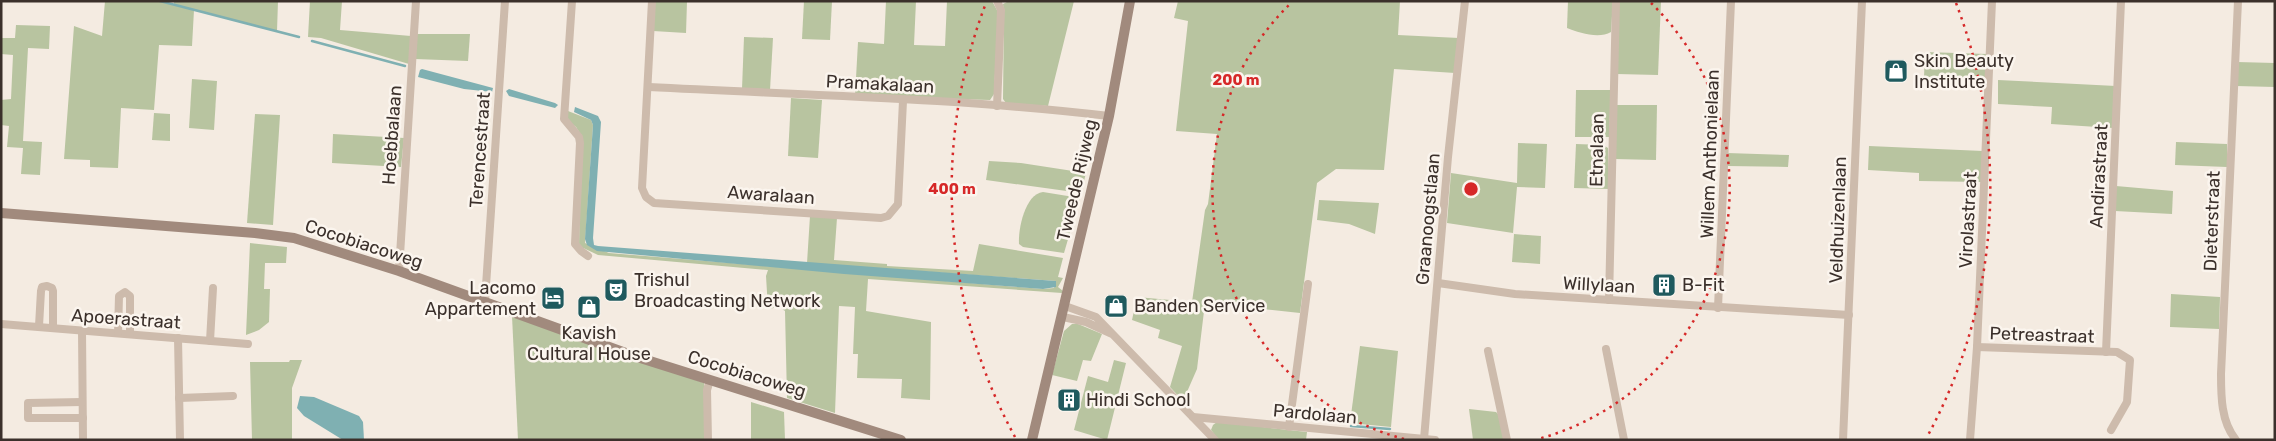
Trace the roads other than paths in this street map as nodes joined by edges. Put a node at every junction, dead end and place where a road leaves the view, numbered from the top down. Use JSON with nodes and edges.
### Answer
{"nodes":[{"id":1,"x":416,"y":1,"type":"edge"},
{"id":2,"x":505,"y":1,"type":"edge"},
{"id":3,"x":572,"y":1,"type":"edge"},
{"id":4,"x":652,"y":1,"type":"edge"},
{"id":5,"x":997,"y":1,"type":"edge"},
{"id":6,"x":1130,"y":1,"type":"edge"},
{"id":7,"x":1465,"y":1,"type":"edge"},
{"id":8,"x":1616,"y":1,"type":"edge"},
{"id":9,"x":1731,"y":1,"type":"edge"},
{"id":10,"x":1862,"y":1,"type":"edge"},
{"id":11,"x":1992,"y":1,"type":"edge"},
{"id":12,"x":2121,"y":1,"type":"edge"},
{"id":13,"x":2238,"y":1,"type":"edge"},
{"id":14,"x":648,"y":87,"type":"junction"},
{"id":15,"x":902,"y":101,"type":"junction"},
{"id":16,"x":997,"y":106,"type":"junction"},
{"id":17,"x":1109,"y":116,"type":"junction"},
{"id":18,"x":1,"y":213,"type":"edge"},
{"id":19,"x":588,"y":256,"type":"dead end"},
{"id":20,"x":399,"y":271,"type":"junction"},
{"id":21,"x":1438,"y":283,"type":"junction"},
{"id":22,"x":1308,"y":284,"type":"dead end"},
{"id":23,"x":213,"y":288,"type":"dead end"},
{"id":24,"x":1609,"y":300,"type":"junction"},
{"id":25,"x":485,"y":301,"type":"junction"},
{"id":26,"x":1718,"y":308,"type":"junction"},
{"id":27,"x":1064,"y":311,"type":"junction"},
{"id":28,"x":1849,"y":315,"type":"junction"},
{"id":29,"x":1,"y":324,"type":"edge"},
{"id":30,"x":39,"y":326,"type":"junction"},
{"id":31,"x":53,"y":328,"type":"junction"},
{"id":32,"x":82,"y":331,"type":"junction"},
{"id":33,"x":118,"y":334,"type":"junction"},
{"id":34,"x":130,"y":334,"type":"junction"},
{"id":35,"x":178,"y":338,"type":"junction"},
{"id":36,"x":210,"y":341,"type":"junction"},
{"id":37,"x":248,"y":344,"type":"dead end"},
{"id":38,"x":1977,"y":347,"type":"junction"},
{"id":39,"x":1606,"y":348,"type":"dead end"},
{"id":40,"x":1488,"y":351,"type":"dead end"},
{"id":41,"x":2106,"y":352,"type":"junction"},
{"id":42,"x":710,"y":380,"type":"junction"},
{"id":43,"x":233,"y":396,"type":"dead end"},
{"id":44,"x":179,"y":398,"type":"junction"},
{"id":45,"x":82,"y":402,"type":"junction"},
{"id":46,"x":1193,"y":417,"type":"junction"},
{"id":47,"x":83,"y":418,"type":"junction"},
{"id":48,"x":1289,"y":427,"type":"junction"},
{"id":49,"x":2111,"y":430,"type":"dead end"},
{"id":50,"x":1376,"y":437,"type":"edge"},
{"id":51,"x":1424,"y":439,"type":"edge"},
{"id":52,"x":83,"y":440,"type":"edge"},
{"id":53,"x":180,"y":440,"type":"edge"},
{"id":54,"x":708,"y":440,"type":"edge"},
{"id":55,"x":901,"y":440,"type":"edge"},
{"id":56,"x":1032,"y":440,"type":"edge"},
{"id":57,"x":1215,"y":440,"type":"edge"},
{"id":58,"x":1435,"y":440,"type":"edge"},
{"id":59,"x":1507,"y":440,"type":"edge"},
{"id":60,"x":1624,"y":440,"type":"edge"},
{"id":61,"x":1843,"y":440,"type":"edge"},
{"id":62,"x":1970,"y":440,"type":"edge"},
{"id":63,"x":2236,"y":440,"type":"edge"}],
"edges":[{"from":1,"to":20,"type":"street","name":"Hoebbalaan"},
{"from":2,"to":25,"type":"street","name":"Terencestraat"},
{"from":3,"to":19,"type":"street"},
{"from":4,"to":14,"type":"street"},
{"from":5,"to":16,"type":"street"},
{"from":6,"to":17,"type":"street","name":"Tweede Rijweg"},
{"from":7,"to":21,"type":"street","name":"Graanoogstlaan"},
{"from":8,"to":24,"type":"street","name":"Etnalaan"},
{"from":9,"to":26,"type":"street","name":"Willem Anthonielaan"},
{"from":10,"to":28,"type":"street","name":"Veldhuizenlaan"},
{"from":11,"to":38,"type":"street","name":"Virolastraat"},
{"from":12,"to":41,"type":"street","name":"Andirastraat"},
{"from":13,"to":63,"type":"street","name":"Dieterstraat"},
{"from":14,"to":15,"type":"street","name":"Pramakalaan"},
{"from":14,"to":15,"type":"street","name":"Awaralaan"},
{"from":15,"to":16,"type":"street","name":"Pramakalaan"},
{"from":16,"to":17,"type":"street","name":"Pramakalaan"},
{"from":17,"to":27,"type":"street","name":"Tweede Rijweg"},
{"from":18,"to":20,"type":"street","name":"Cocobiacoweg"},
{"from":20,"to":25,"type":"street","name":"Cocobiacoweg"},
{"from":21,"to":24,"type":"street","name":"Willylaan"},
{"from":21,"to":51,"type":"street","name":"Graanoogstlaan"},
{"from":22,"to":48,"type":"street"},
{"from":23,"to":36,"type":"street"},
{"from":24,"to":26,"type":"street","name":"Willylaan"},
{"from":25,"to":42,"type":"street","name":"Cocobiacoweg"},
{"from":26,"to":28,"type":"street","name":"Willylaan"},
{"from":27,"to":46,"type":"street"},
{"from":27,"to":56,"type":"street","name":"Tweede Rijweg"},
{"from":28,"to":61,"type":"street","name":"Veldhuizenlaan"},
{"from":29,"to":30,"type":"street","name":"Apoerastraat"},
{"from":30,"to":31,"type":"street","name":"Apoerastraat"},
{"from":30,"to":31,"type":"street"},
{"from":31,"to":32,"type":"street","name":"Apoerastraat"},
{"from":32,"to":33,"type":"street","name":"Apoerastraat"},
{"from":32,"to":45,"type":"street"},
{"from":33,"to":34,"type":"street","name":"Apoerastraat"},
{"from":33,"to":34,"type":"street"},
{"from":34,"to":35,"type":"street","name":"Apoerastraat"},
{"from":35,"to":36,"type":"street","name":"Apoerastraat"},
{"from":35,"to":44,"type":"street"},
{"from":36,"to":37,"type":"street","name":"Apoerastraat"},
{"from":38,"to":41,"type":"street","name":"Petreastraat"},
{"from":38,"to":62,"type":"street","name":"Virolastraat"},
{"from":39,"to":60,"type":"street"},
{"from":40,"to":59,"type":"street"},
{"from":41,"to":49,"type":"street","name":"Petreastraat"},
{"from":42,"to":54,"type":"street"},
{"from":42,"to":55,"type":"street","name":"Cocobiacoweg"},
{"from":43,"to":44,"type":"street"},
{"from":44,"to":53,"type":"street"},
{"from":45,"to":47,"type":"street"},
{"from":45,"to":47,"type":"street"},
{"from":46,"to":48,"type":"street","name":"Pardolaan"},
{"from":46,"to":57,"type":"street"},
{"from":47,"to":52,"type":"street"},
{"from":48,"to":50,"type":"street","name":"Pardolaan"},
{"from":50,"to":51,"type":"street","name":"Pardolaan"},
{"from":51,"to":58,"type":"street","name":"Pardolaan"}]}
